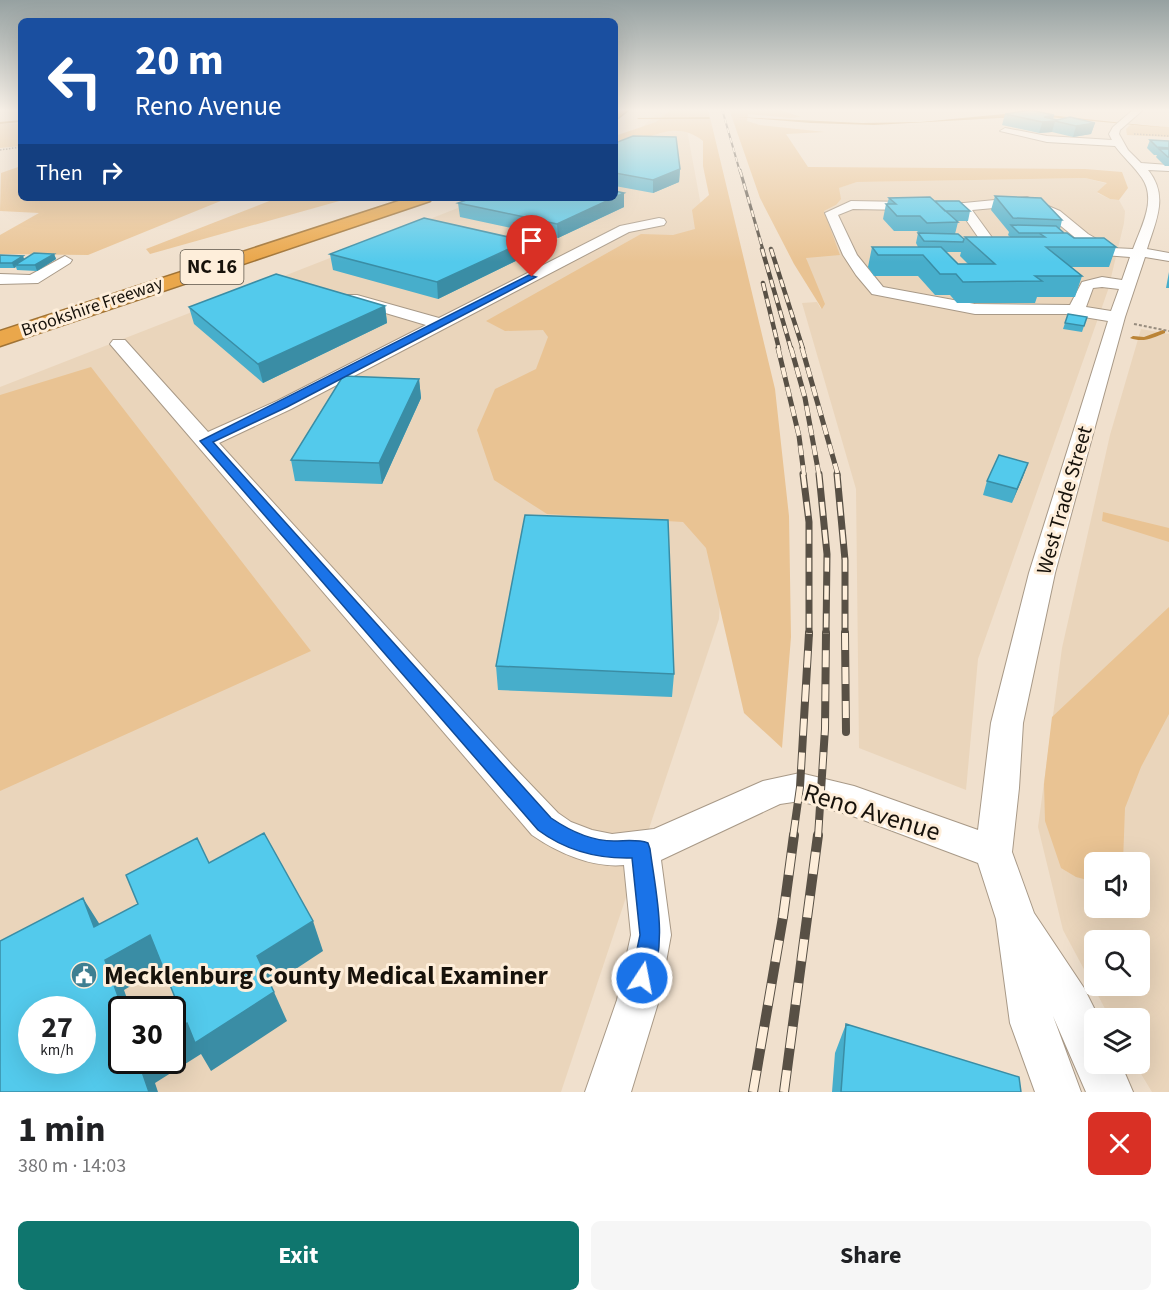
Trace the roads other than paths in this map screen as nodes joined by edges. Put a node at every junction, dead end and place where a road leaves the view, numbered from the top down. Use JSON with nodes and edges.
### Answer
{"nodes":[{"id":1,"x":1135,"y":160,"type":"edge"},
{"id":2,"x":1138,"y":166,"type":"junction"},
{"id":3,"x":1169,"y":168,"type":"edge"},
{"id":4,"x":1162,"y":200,"type":"edge"},
{"id":5,"x":370,"y":201,"type":"edge"},
{"id":6,"x":415,"y":201,"type":"edge"},
{"id":7,"x":964,"y":207,"type":"junction"},
{"id":8,"x":659,"y":222,"type":"dead end"},
{"id":9,"x":1025,"y":248,"type":"edge"},
{"id":10,"x":1079,"y":251,"type":"edge"},
{"id":11,"x":1109,"y":252,"type":"junction"},
{"id":12,"x":1139,"y":253,"type":"junction"},
{"id":13,"x":1169,"y":257,"type":"edge"},
{"id":14,"x":65,"y":260,"type":"dead end"},
{"id":15,"x":0,"y":279,"type":"edge"},
{"id":16,"x":1128,"y":286,"type":"junction"},
{"id":17,"x":340,"y":295,"type":"edge"},
{"id":18,"x":59,"y":298,"type":"dead end"},
{"id":19,"x":1076,"y":310,"type":"junction"},
{"id":20,"x":1117,"y":319,"type":"junction"},
{"id":21,"x":440,"y":324,"type":"junction"},
{"id":22,"x":0,"y":339,"type":"edge"},
{"id":23,"x":119,"y":344,"type":"dead end"},
{"id":24,"x":205,"y":441,"type":"junction"},
{"id":25,"x":640,"y":849,"type":"junction"},
{"id":26,"x":993,"y":852,"type":"junction"},
{"id":27,"x":1016,"y":919,"type":"junction"},
{"id":28,"x":1084,"y":1035,"type":"edge"},
{"id":29,"x":1102,"y":1074,"type":"edge"},
{"id":30,"x":608,"y":1092,"type":"edge"},
{"id":31,"x":1058,"y":1092,"type":"edge"},
{"id":32,"x":1110,"y":1092,"type":"edge"}],
"edges":[{"from":1,"to":2,"type":"street","name":"West Trade Street"},
{"from":2,"to":3,"type":"street"},
{"from":2,"to":4,"type":"street","name":"West Trade Street"},
{"from":4,"to":12,"type":"street","name":"West Trade Street"},
{"from":5,"to":18,"type":"highway","name":"Brookshire Freeway","number":"NC 16"},
{"from":6,"to":22,"type":"highway","name":"Brookshire Freeway","number":"NC 16"},
{"from":7,"to":9,"type":"street"},
{"from":7,"to":11,"type":"street"},
{"from":7,"to":19,"type":"street"},
{"from":8,"to":21,"type":"street"},
{"from":10,"to":11,"type":"street"},
{"from":11,"to":12,"type":"street"},
{"from":12,"to":13,"type":"street"},
{"from":12,"to":16,"type":"street","name":"West Trade Street"},
{"from":14,"to":15,"type":"street"},
{"from":16,"to":19,"type":"street"},
{"from":16,"to":20,"type":"street","name":"West Trade Street"},
{"from":17,"to":21,"type":"street"},
{"from":19,"to":20,"type":"street"},
{"from":20,"to":26,"type":"street","name":"West Trade Street"},
{"from":21,"to":24,"type":"street"},
{"from":23,"to":24,"type":"street","name":"Reno Avenue"},
{"from":24,"to":25,"type":"street","name":"Reno Avenue"},
{"from":25,"to":26,"type":"street","name":"Reno Avenue"},
{"from":25,"to":30,"type":"street"},
{"from":26,"to":27,"type":"street","name":"West Trade Street"},
{"from":27,"to":28,"type":"street","name":"West Trade Street"},
{"from":27,"to":31,"type":"street","name":"West Trade Street"},
{"from":29,"to":32,"type":"street"}]}
